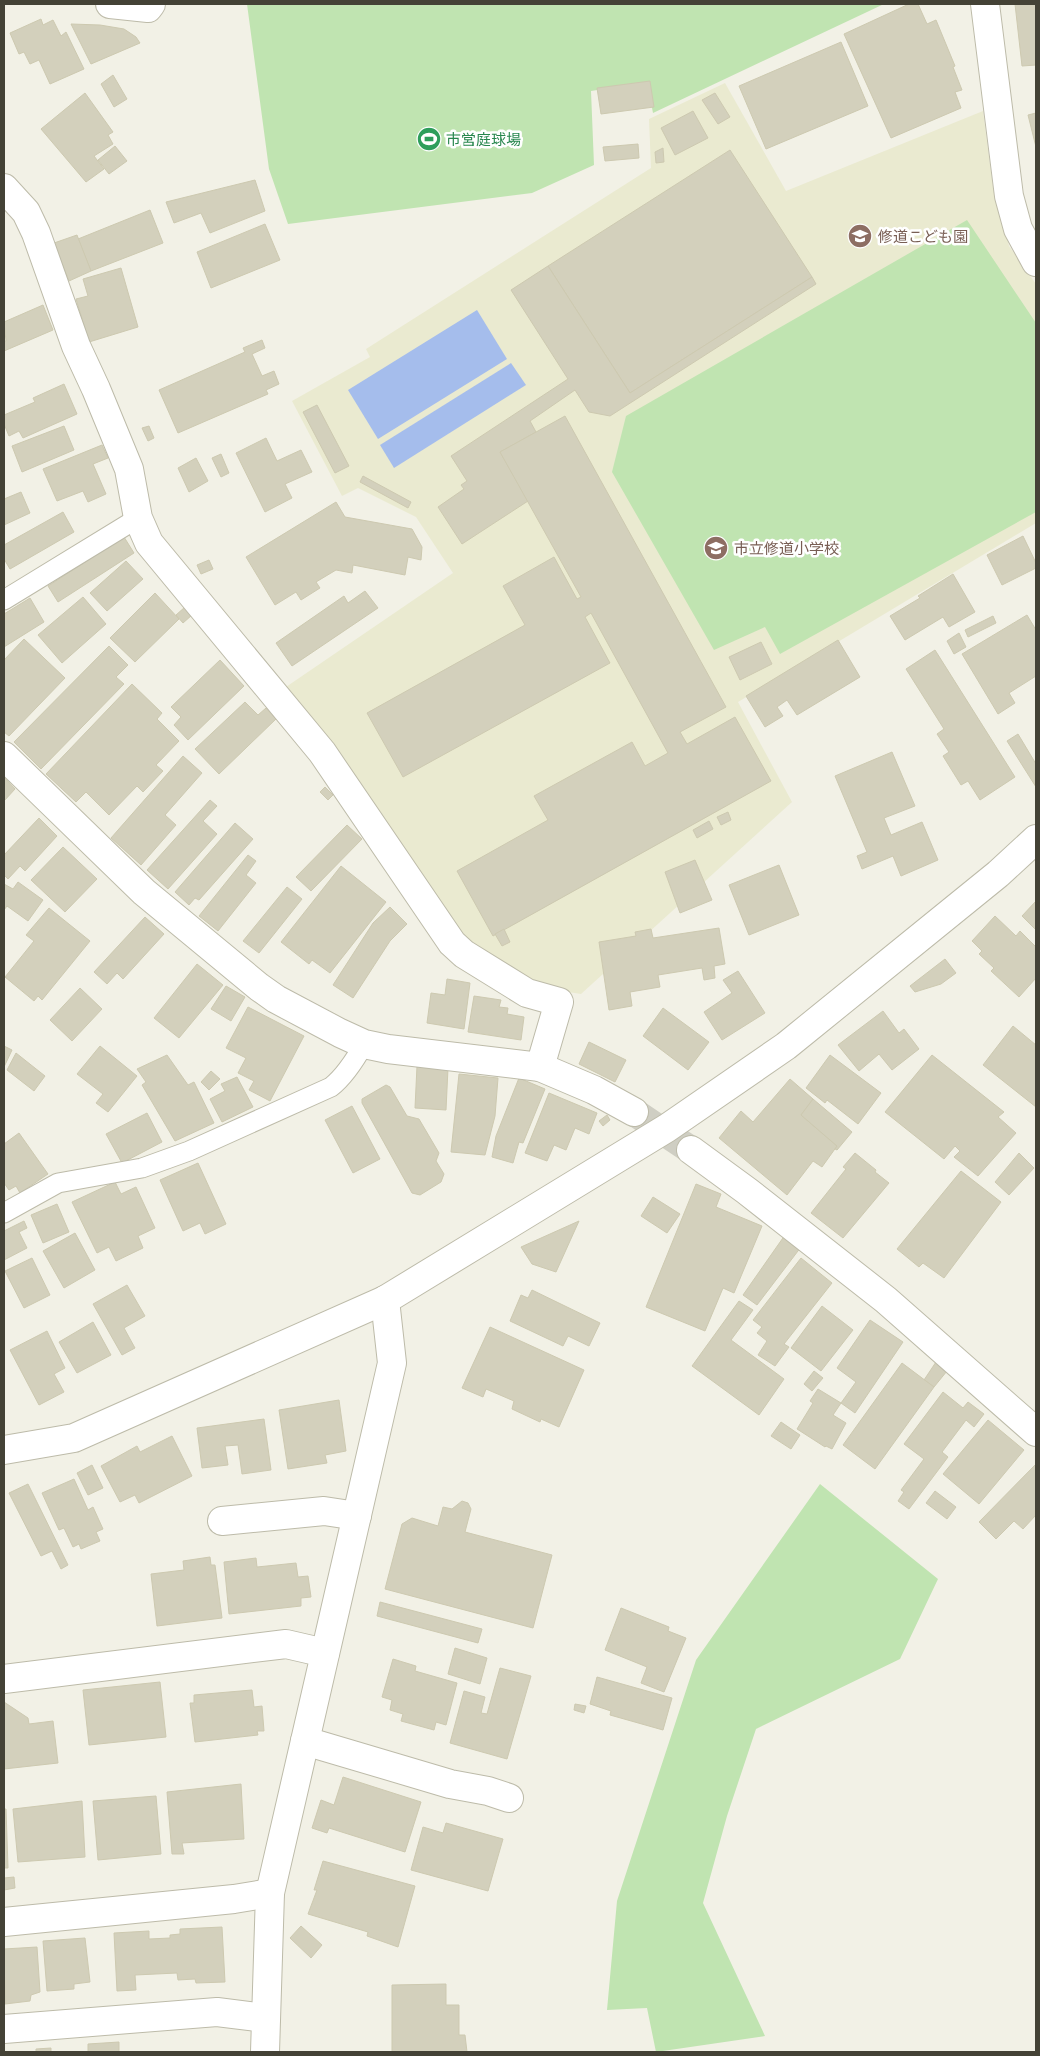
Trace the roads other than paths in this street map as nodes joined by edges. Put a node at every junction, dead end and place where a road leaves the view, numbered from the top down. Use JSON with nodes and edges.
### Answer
{"nodes":[{"id":1,"x":110,"y":4,"type":"edge"},
{"id":2,"x":151,"y":4,"type":"edge"},
{"id":3,"x":985,"y":4,"type":"edge"},
{"id":4,"x":4,"y":188,"type":"edge"},
{"id":5,"x":1036,"y":262,"type":"edge"},
{"id":6,"x":138,"y":518,"type":"junction"},
{"id":7,"x":4,"y":600,"type":"edge"},
{"id":8,"x":4,"y":756,"type":"edge"},
{"id":9,"x":1036,"y":840,"type":"edge"},
{"id":10,"x":364,"y":1044,"type":"junction"},
{"id":11,"x":540,"y":1067,"type":"junction"},
{"id":12,"x":634,"y":1112,"type":"tunnel mouth"},
{"id":13,"x":691,"y":1150,"type":"tunnel mouth"},
{"id":14,"x":4,"y":1213,"type":"edge"},
{"id":15,"x":386,"y":1300,"type":"junction"},
{"id":16,"x":1036,"y":1432,"type":"edge"},
{"id":17,"x":4,"y":1450,"type":"edge"},
{"id":18,"x":357,"y":1516,"type":"junction"},
{"id":19,"x":222,"y":1521,"type":"dead end"},
{"id":20,"x":325,"y":1653,"type":"junction"},
{"id":21,"x":4,"y":1679,"type":"edge"},
{"id":22,"x":305,"y":1740,"type":"junction"},
{"id":23,"x":509,"y":1798,"type":"dead end"},
{"id":24,"x":270,"y":1893,"type":"junction"},
{"id":25,"x":4,"y":1922,"type":"edge"},
{"id":26,"x":266,"y":2018,"type":"junction"},
{"id":27,"x":4,"y":2029,"type":"edge"},
{"id":28,"x":265,"y":2052,"type":"edge"}],
"edges":[{"from":1,"to":2,"type":"street"},
{"from":3,"to":5,"type":"street"},
{"from":4,"to":6,"type":"street"},
{"from":6,"to":7,"type":"lane"},
{"from":6,"to":11,"type":"street"},
{"from":8,"to":10,"type":"street"},
{"from":9,"to":15,"type":"street"},
{"from":10,"to":11,"type":"street"},
{"from":10,"to":14,"type":"lane"},
{"from":11,"to":12,"type":"street"},
{"from":13,"to":16,"type":"street"},
{"from":15,"to":17,"type":"street"},
{"from":15,"to":18,"type":"street"},
{"from":18,"to":19,"type":"street"},
{"from":18,"to":20,"type":"street"},
{"from":20,"to":21,"type":"street"},
{"from":20,"to":22,"type":"street"},
{"from":22,"to":23,"type":"street"},
{"from":22,"to":24,"type":"street"},
{"from":24,"to":25,"type":"street"},
{"from":24,"to":26,"type":"street"},
{"from":26,"to":27,"type":"street"},
{"from":26,"to":28,"type":"street"}]}
